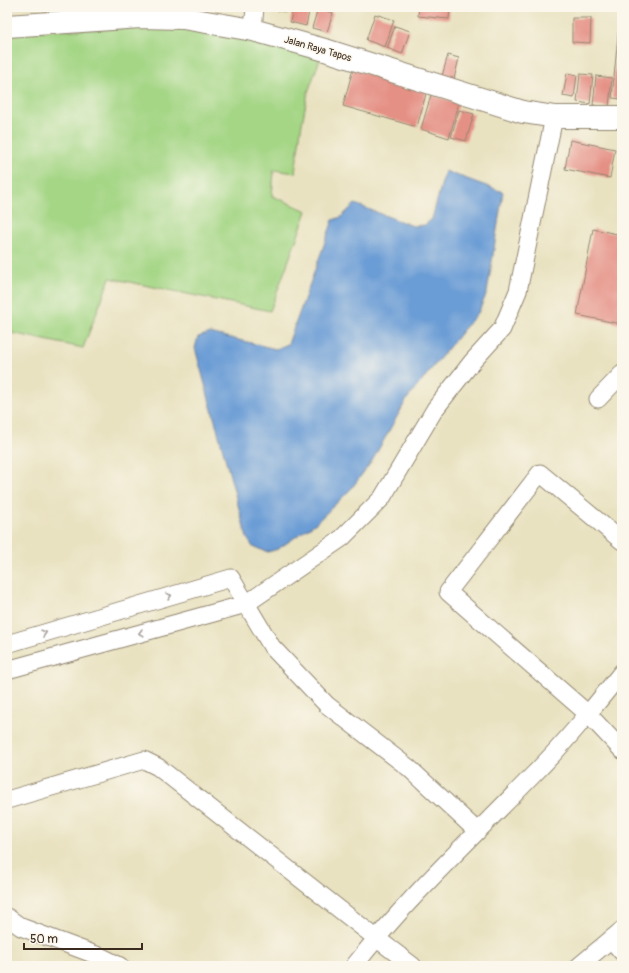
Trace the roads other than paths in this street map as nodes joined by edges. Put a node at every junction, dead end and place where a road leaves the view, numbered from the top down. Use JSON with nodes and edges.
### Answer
{"nodes":[{"id":1,"x":255,"y":7,"type":"edge"},
{"id":2,"x":7,"y":26,"type":"edge"},
{"id":3,"x":253,"y":30,"type":"junction"},
{"id":4,"x":622,"y":117,"type":"edge"},
{"id":5,"x":552,"y":127,"type":"dead end"},
{"id":6,"x":622,"y":374,"type":"edge"},
{"id":7,"x":598,"y":399,"type":"dead end"},
{"id":8,"x":622,"y":541,"type":"edge"},
{"id":9,"x":246,"y":604,"type":"junction"},
{"id":10,"x":7,"y":644,"type":"edge"},
{"id":11,"x":7,"y":670,"type":"edge"},
{"id":12,"x":622,"y":672,"type":"edge"},
{"id":13,"x":588,"y":714,"type":"junction"},
{"id":14,"x":622,"y":750,"type":"edge"},
{"id":15,"x":7,"y":800,"type":"edge"},
{"id":16,"x":477,"y":831,"type":"junction"},
{"id":17,"x":7,"y":917,"type":"edge"},
{"id":18,"x":617,"y":934,"type":"edge"},
{"id":19,"x":376,"y":938,"type":"junction"},
{"id":20,"x":622,"y":952,"type":"edge"},
{"id":21,"x":120,"y":966,"type":"edge"},
{"id":22,"x":354,"y":966,"type":"edge"},
{"id":23,"x":413,"y":966,"type":"edge"},
{"id":24,"x":579,"y":966,"type":"edge"}],
"edges":[{"from":1,"to":3,"type":"street"},
{"from":2,"to":3,"type":"main road","name":"Jalan Raya Tapos"},
{"from":3,"to":4,"type":"main road","name":"Jalan Raya Tapos"},
{"from":5,"to":9,"type":"street"},
{"from":6,"to":7,"type":"street"},
{"from":8,"to":13,"type":"street"},
{"from":10,"to":9,"type":"street","one_way":true},
{"from":9,"to":11,"type":"street","one_way":true},
{"from":9,"to":16,"type":"street"},
{"from":12,"to":13,"type":"street"},
{"from":13,"to":14,"type":"street"},
{"from":13,"to":16,"type":"street"},
{"from":15,"to":19,"type":"street"},
{"from":16,"to":19,"type":"street"},
{"from":17,"to":21,"type":"street"},
{"from":18,"to":20,"type":"street"},
{"from":18,"to":24,"type":"street"},
{"from":19,"to":22,"type":"street"},
{"from":19,"to":23,"type":"street"}]}
